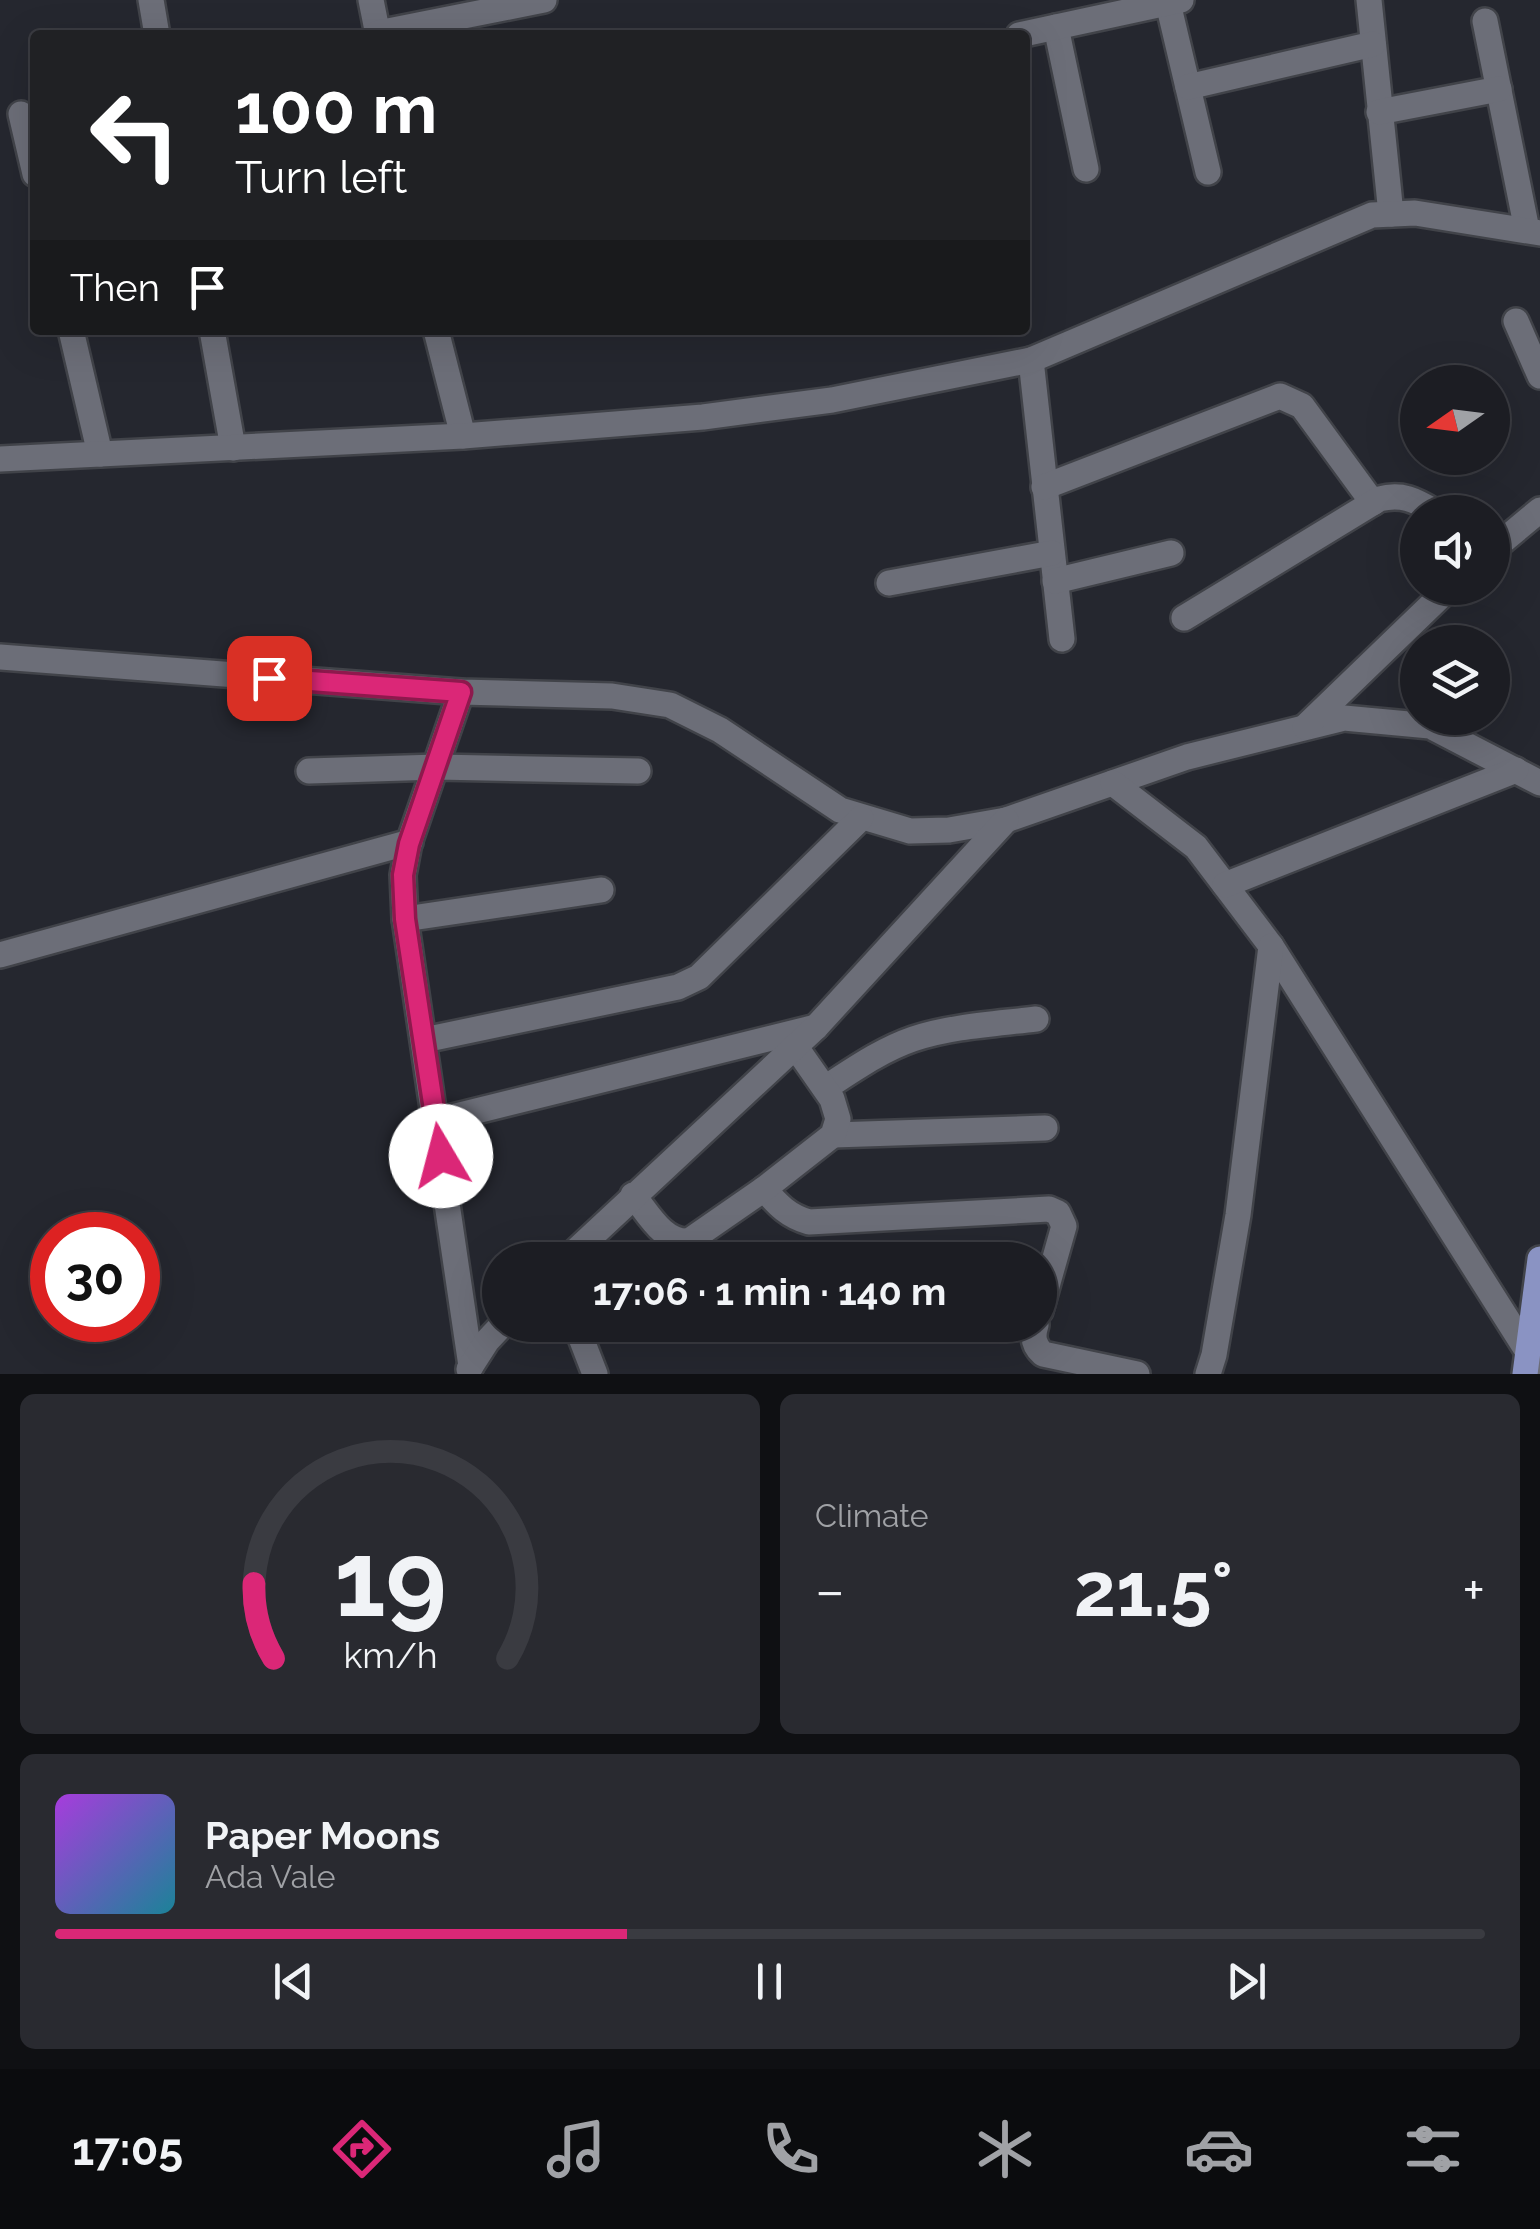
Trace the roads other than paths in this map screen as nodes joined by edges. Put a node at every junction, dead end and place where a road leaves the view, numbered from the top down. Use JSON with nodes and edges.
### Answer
{"nodes":[{"id":1,"x":151,"y":0,"type":"edge"},
{"id":2,"x":372,"y":0,"type":"edge"},
{"id":3,"x":544,"y":0,"type":"edge"},
{"id":4,"x":1369,"y":0,"type":"edge"},
{"id":5,"x":1175,"y":1,"type":"edge"},
{"id":6,"x":1065,"y":17,"type":"edge"},
{"id":7,"x":1485,"y":21,"type":"dead end"},
{"id":8,"x":157,"y":30,"type":"edge"},
{"id":9,"x":377,"y":30,"type":"edge"},
{"id":10,"x":398,"y":30,"type":"edge"},
{"id":11,"x":1030,"y":31,"type":"edge"},
{"id":12,"x":1373,"y":44,"type":"junction"},
{"id":13,"x":1188,"y":88,"type":"junction"},
{"id":14,"x":1499,"y":89,"type":"junction"},
{"id":15,"x":1380,"y":112,"type":"junction"},
{"id":16,"x":21,"y":114,"type":"dead end"},
{"id":17,"x":30,"y":153,"type":"edge"},
{"id":18,"x":1540,"y":158,"type":"edge"},
{"id":19,"x":1514,"y":165,"type":"junction"},
{"id":20,"x":1086,"y":169,"type":"dead end"},
{"id":21,"x":1208,"y":172,"type":"dead end"},
{"id":22,"x":1391,"y":214,"type":"junction"},
{"id":23,"x":1534,"y":231,"type":"edge"},
{"id":24,"x":1516,"y":321,"type":"dead end"},
{"id":25,"x":73,"y":335,"type":"edge"},
{"id":26,"x":213,"y":335,"type":"edge"},
{"id":27,"x":437,"y":335,"type":"edge"},
{"id":28,"x":1030,"y":360,"type":"junction"},
{"id":29,"x":1540,"y":376,"type":"edge"},
{"id":30,"x":463,"y":436,"type":"junction"},
{"id":31,"x":232,"y":448,"type":"junction"},
{"id":32,"x":100,"y":454,"type":"junction"},
{"id":33,"x":0,"y":459,"type":"edge"},
{"id":34,"x":1044,"y":487,"type":"junction"},
{"id":35,"x":1400,"y":496,"type":"edge"},
{"id":36,"x":1372,"y":503,"type":"junction"},
{"id":37,"x":1540,"y":510,"type":"edge"},
{"id":38,"x":1510,"y":536,"type":"edge"},
{"id":39,"x":1172,"y":552,"type":"dead end"},
{"id":40,"x":1052,"y":553,"type":"junction"},
{"id":41,"x":1055,"y":580,"type":"junction"},
{"id":42,"x":889,"y":583,"type":"dead end"},
{"id":43,"x":1432,"y":605,"type":"edge"},
{"id":44,"x":1184,"y":618,"type":"dead end"},
{"id":45,"x":1062,"y":638,"type":"dead end"},
{"id":46,"x":0,"y":658,"type":"edge"},
{"id":47,"x":461,"y":692,"type":"junction"},
{"id":48,"x":1305,"y":728,"type":"junction"},
{"id":49,"x":436,"y":766,"type":"junction"},
{"id":50,"x":1516,"y":770,"type":"junction"},
{"id":51,"x":309,"y":771,"type":"dead end"},
{"id":52,"x":638,"y":771,"type":"dead end"},
{"id":53,"x":1113,"y":782,"type":"junction"},
{"id":54,"x":1540,"y":782,"type":"edge"},
{"id":55,"x":861,"y":818,"type":"junction"},
{"id":56,"x":1006,"y":820,"type":"junction"},
{"id":57,"x":410,"y":842,"type":"junction"},
{"id":58,"x":1226,"y":885,"type":"junction"},
{"id":59,"x":601,"y":890,"type":"dead end"},
{"id":60,"x":405,"y":919,"type":"junction"},
{"id":61,"x":1271,"y":946,"type":"junction"},
{"id":62,"x":0,"y":955,"type":"edge"},
{"id":63,"x":1036,"y":1019,"type":"dead end"},
{"id":64,"x":816,"y":1027,"type":"junction"},
{"id":65,"x":424,"y":1040,"type":"junction"},
{"id":66,"x":795,"y":1046,"type":"junction"},
{"id":67,"x":824,"y":1088,"type":"junction"},
{"id":68,"x":436,"y":1121,"type":"junction"},
{"id":69,"x":1045,"y":1128,"type":"dead end"},
{"id":70,"x":833,"y":1135,"type":"junction"},
{"id":71,"x":764,"y":1189,"type":"junction"},
{"id":72,"x":633,"y":1195,"type":"junction"},
{"id":73,"x":585,"y":1242,"type":"edge"},
{"id":74,"x":1057,"y":1251,"type":"edge"},
{"id":75,"x":1540,"y":1260,"type":"edge"},
{"id":76,"x":486,"y":1342,"type":"edge"},
{"id":77,"x":583,"y":1342,"type":"edge"},
{"id":78,"x":1035,"y":1342,"type":"edge"},
{"id":79,"x":1533,"y":1352,"type":"edge"},
{"id":80,"x":468,"y":1370,"type":"edge"},
{"id":81,"x":595,"y":1374,"type":"edge"},
{"id":82,"x":1136,"y":1374,"type":"edge"},
{"id":83,"x":1208,"y":1374,"type":"edge"}],
"edges":[{"from":1,"to":8,"type":"street"},
{"from":2,"to":9,"type":"street"},
{"from":3,"to":10,"type":"street"},
{"from":4,"to":12,"type":"street"},
{"from":5,"to":6,"type":"street"},
{"from":5,"to":13,"type":"street"},
{"from":6,"to":11,"type":"street"},
{"from":6,"to":20,"type":"street"},
{"from":7,"to":14,"type":"street"},
{"from":12,"to":13,"type":"street"},
{"from":12,"to":15,"type":"street"},
{"from":13,"to":21,"type":"street"},
{"from":14,"to":15,"type":"street"},
{"from":14,"to":19,"type":"street"},
{"from":15,"to":22,"type":"street"},
{"from":16,"to":17,"type":"street"},
{"from":18,"to":19,"type":"street"},
{"from":19,"to":23,"type":"street"},
{"from":22,"to":23,"type":"street"},
{"from":22,"to":28,"type":"street"},
{"from":24,"to":29,"type":"street"},
{"from":25,"to":32,"type":"street"},
{"from":26,"to":31,"type":"street"},
{"from":27,"to":30,"type":"street"},
{"from":28,"to":30,"type":"street"},
{"from":28,"to":34,"type":"street"},
{"from":30,"to":31,"type":"street"},
{"from":31,"to":32,"type":"street"},
{"from":32,"to":33,"type":"street"},
{"from":34,"to":36,"type":"street"},
{"from":34,"to":40,"type":"street"},
{"from":35,"to":36,"type":"street"},
{"from":36,"to":44,"type":"street"},
{"from":37,"to":38,"type":"street"},
{"from":39,"to":41,"type":"street"},
{"from":40,"to":41,"type":"street"},
{"from":40,"to":42,"type":"street"},
{"from":41,"to":45,"type":"street"},
{"from":43,"to":48,"type":"street"},
{"from":46,"to":47,"type":"street"},
{"from":47,"to":49,"type":"street"},
{"from":47,"to":55,"type":"street"},
{"from":48,"to":50,"type":"street"},
{"from":48,"to":53,"type":"street"},
{"from":49,"to":51,"type":"street"},
{"from":49,"to":52,"type":"street"},
{"from":49,"to":57,"type":"street"},
{"from":50,"to":54,"type":"street"},
{"from":50,"to":58,"type":"street"},
{"from":53,"to":56,"type":"street"},
{"from":53,"to":58,"type":"street"},
{"from":55,"to":56,"type":"street"},
{"from":55,"to":65,"type":"street"},
{"from":56,"to":64,"type":"street"},
{"from":57,"to":60,"type":"street"},
{"from":57,"to":62,"type":"street"},
{"from":58,"to":61,"type":"street"},
{"from":59,"to":60,"type":"street"},
{"from":60,"to":65,"type":"street"},
{"from":61,"to":79,"type":"street"},
{"from":61,"to":83,"type":"street"},
{"from":63,"to":67,"type":"street"},
{"from":64,"to":66,"type":"street"},
{"from":64,"to":68,"type":"street"},
{"from":65,"to":68,"type":"street"},
{"from":66,"to":67,"type":"street"},
{"from":66,"to":72,"type":"street"},
{"from":67,"to":70,"type":"street"},
{"from":68,"to":80,"type":"street"},
{"from":69,"to":70,"type":"street"},
{"from":70,"to":71,"type":"street"},
{"from":71,"to":72,"type":"street"},
{"from":71,"to":74,"type":"street"},
{"from":72,"to":73,"type":"street"},
{"from":75,"to":79,"type":"main road"},
{"from":76,"to":80,"type":"street"},
{"from":77,"to":81,"type":"street"},
{"from":78,"to":82,"type":"street"}]}
